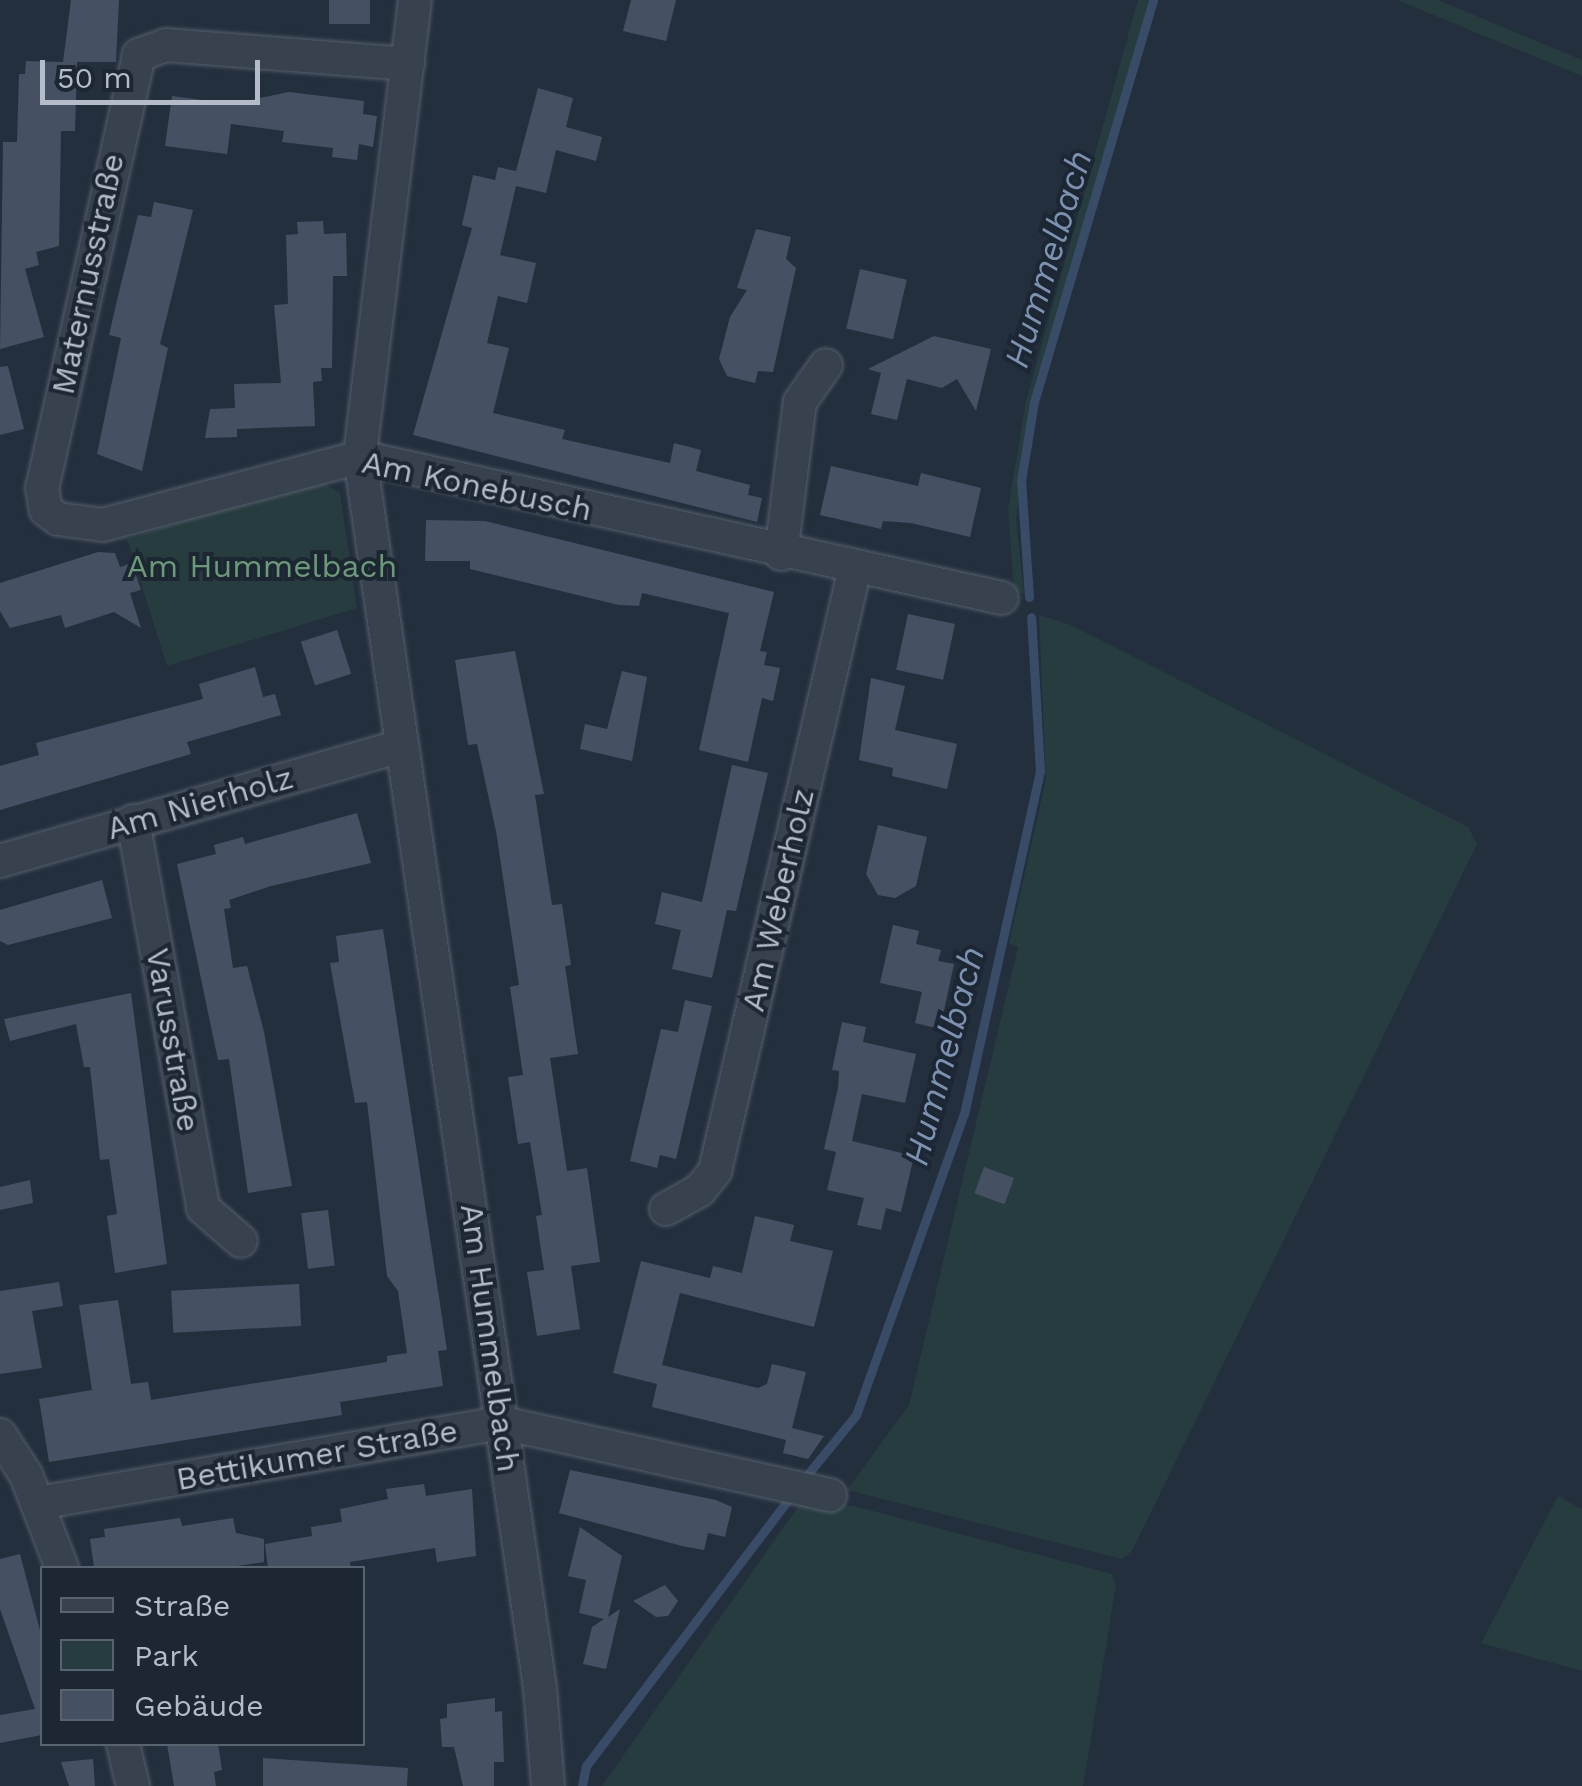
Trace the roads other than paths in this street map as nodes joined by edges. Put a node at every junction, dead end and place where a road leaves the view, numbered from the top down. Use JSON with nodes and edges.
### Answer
{"nodes":[{"id":1,"x":415,"y":0,"type":"edge"},
{"id":2,"x":408,"y":64,"type":"junction"},
{"id":3,"x":826,"y":364,"type":"dead end"},
{"id":4,"x":360,"y":457,"type":"junction"},
{"id":5,"x":58,"y":519,"type":"joint"},
{"id":6,"x":781,"y":554,"type":"junction"},
{"id":7,"x":855,"y":568,"type":"junction"},
{"id":8,"x":1002,"y":598,"type":"dead end"},
{"id":9,"x":401,"y":746,"type":"junction"},
{"id":10,"x":134,"y":822,"type":"junction"},
{"id":11,"x":0,"y":860,"type":"edge"},
{"id":12,"x":666,"y":1208,"type":"dead end"},
{"id":13,"x":241,"y":1242,"type":"dead end"},
{"id":14,"x":502,"y":1423,"type":"junction"},
{"id":15,"x":0,"y":1434,"type":"edge"},
{"id":16,"x":830,"y":1495,"type":"dead end"},
{"id":17,"x":38,"y":1503,"type":"junction"},
{"id":18,"x":61,"y":1566,"type":"edge"},
{"id":19,"x":124,"y":1746,"type":"edge"},
{"id":20,"x":134,"y":1786,"type":"edge"},
{"id":21,"x":548,"y":1786,"type":"edge"}],
"edges":[{"from":1,"to":2,"type":"street","name":"Am Hummelbach"},
{"from":2,"to":4,"type":"street","name":"Am Hummelbach"},
{"from":2,"to":5,"type":"street","name":"Maternusstraße"},
{"from":3,"to":6,"type":"street"},
{"from":4,"to":5,"type":"street","name":"Am Konebusch"},
{"from":4,"to":6,"type":"street","name":"Am Konebusch"},
{"from":4,"to":9,"type":"street","name":"Am Hummelbach"},
{"from":6,"to":7,"type":"street","name":"Am Konebusch"},
{"from":7,"to":8,"type":"street","name":"Am Konebusch"},
{"from":7,"to":12,"type":"street","name":"Am Weberholz"},
{"from":9,"to":10,"type":"street","name":"Am Nierholz"},
{"from":9,"to":14,"type":"street","name":"Am Hummelbach"},
{"from":10,"to":11,"type":"street","name":"Am Nierholz"},
{"from":10,"to":13,"type":"street","name":"Varusstraße"},
{"from":14,"to":16,"type":"street","name":"Bettikumer Straße"},
{"from":14,"to":17,"type":"street","name":"Bettikumer Straße"},
{"from":14,"to":21,"type":"street","name":"Am Hummelbach"},
{"from":15,"to":17,"type":"street"},
{"from":17,"to":18,"type":"street"},
{"from":19,"to":20,"type":"street"}]}
